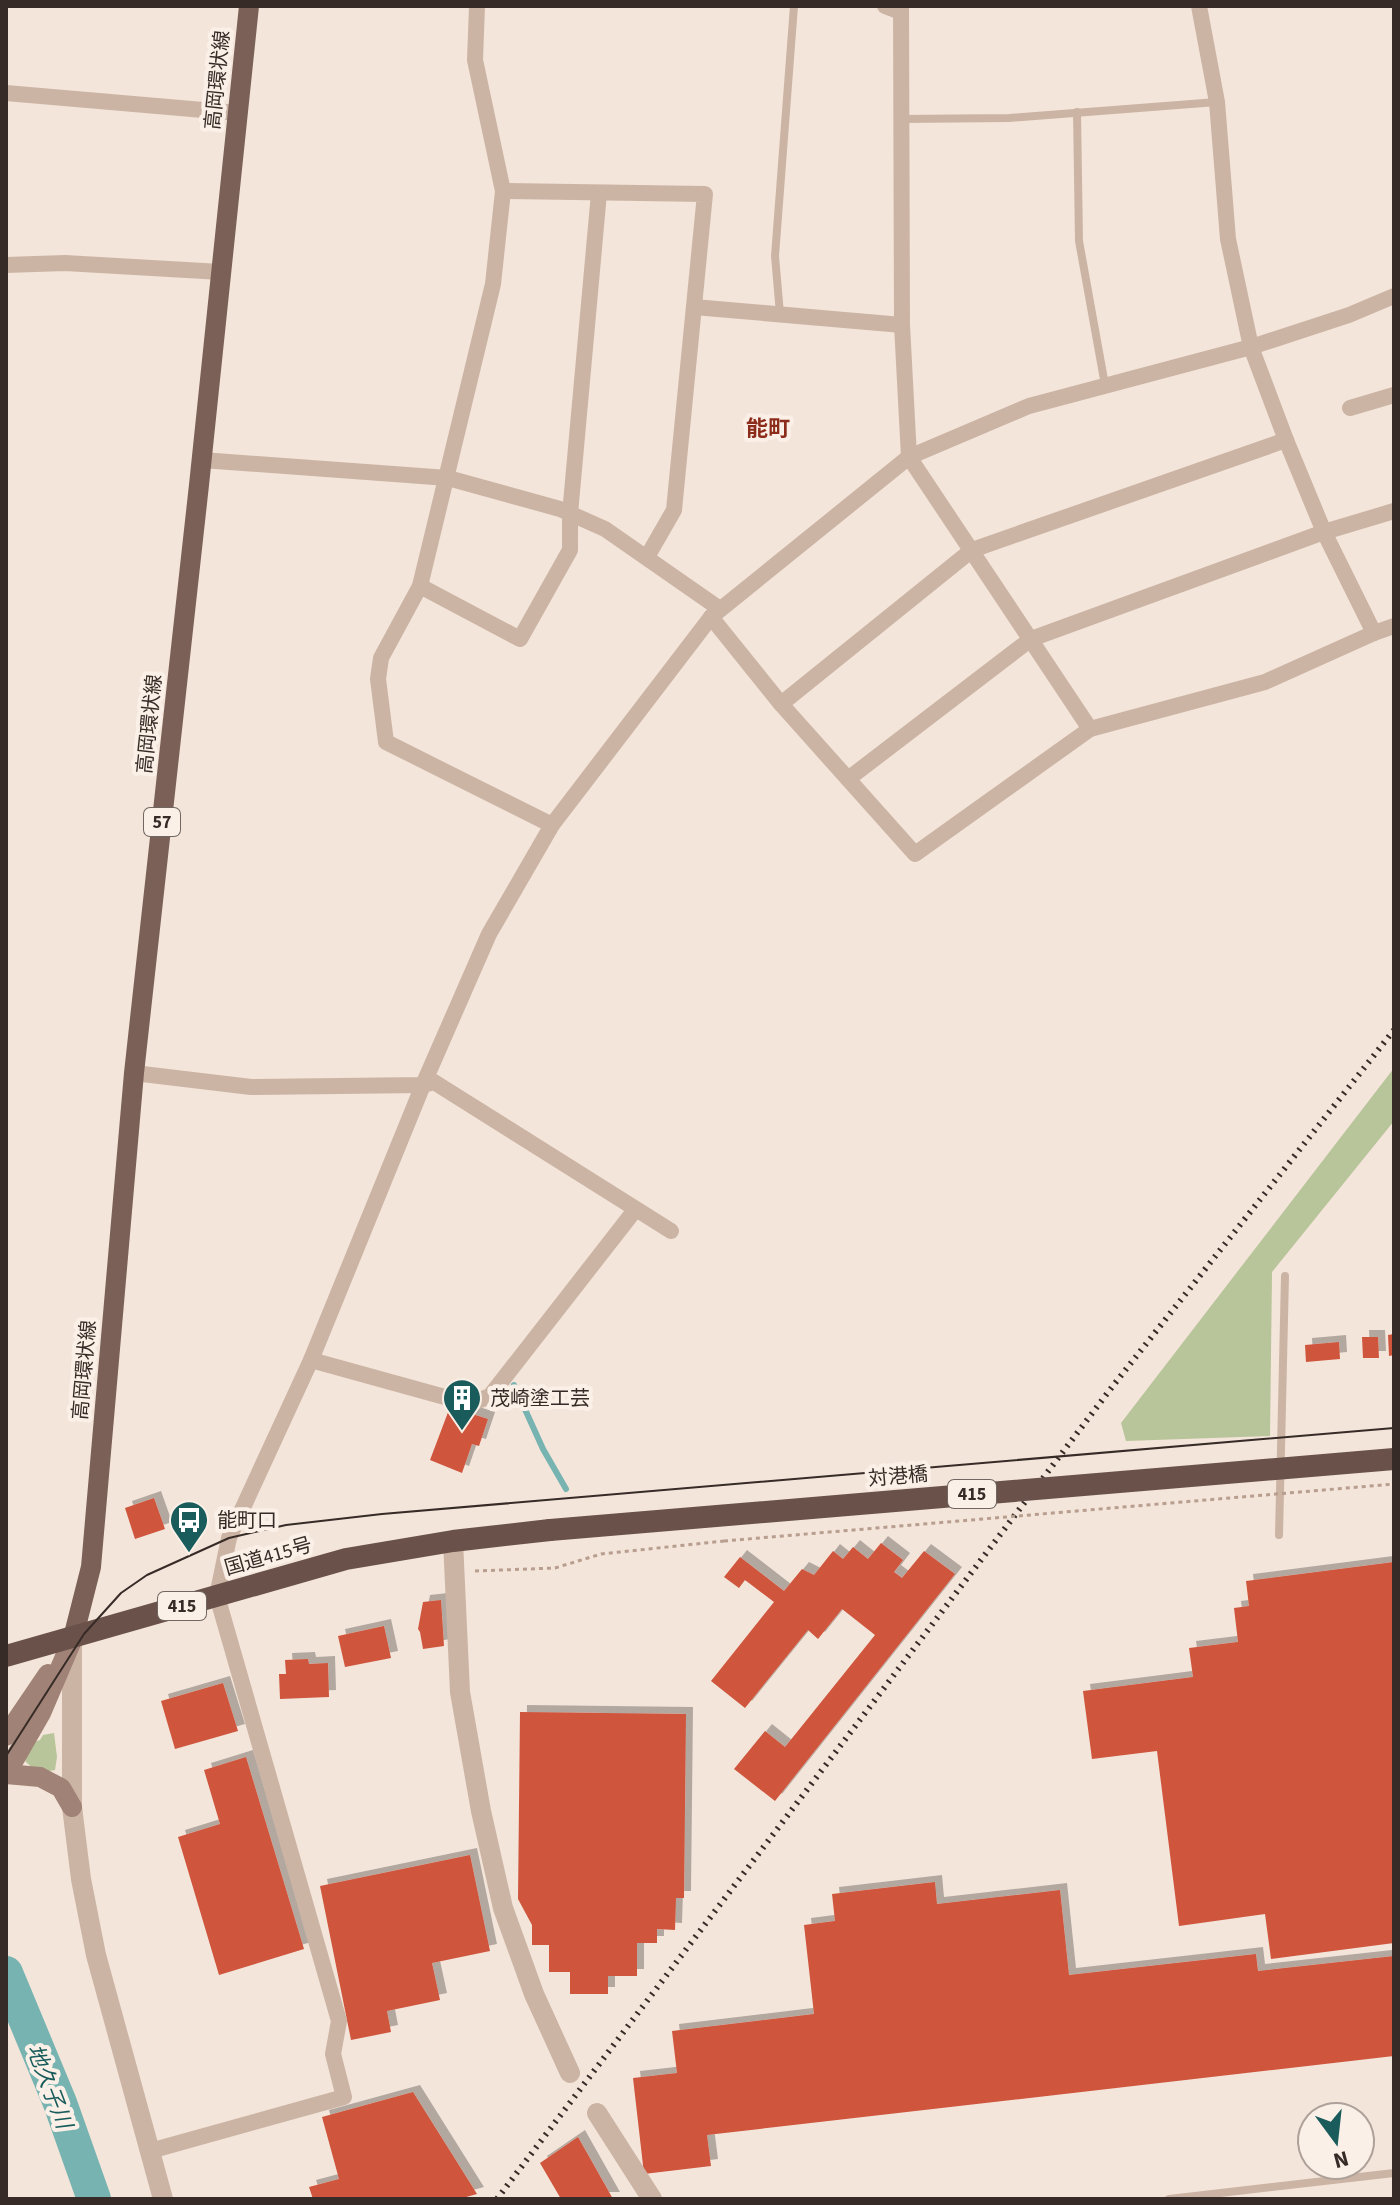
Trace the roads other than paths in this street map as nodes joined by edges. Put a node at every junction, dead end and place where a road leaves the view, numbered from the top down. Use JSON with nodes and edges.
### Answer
{"nodes":[{"id":1,"x":249,"y":6,"type":"edge"},
{"id":2,"x":477,"y":6,"type":"edge"},
{"id":3,"x":794,"y":6,"type":"edge"},
{"id":4,"x":1199,"y":6,"type":"edge"},
{"id":5,"x":896,"y":8,"type":"edge"},
{"id":6,"x":6,"y":93,"type":"edge"},
{"id":7,"x":1217,"y":102,"type":"junction"},
{"id":8,"x":1077,"y":112,"type":"junction"},
{"id":9,"x":238,"y":113,"type":"junction"},
{"id":10,"x":901,"y":119,"type":"junction"},
{"id":11,"x":503,"y":191,"type":"junction"},
{"id":12,"x":599,"y":193,"type":"junction"},
{"id":13,"x":6,"y":265,"type":"edge"},
{"id":14,"x":221,"y":272,"type":"junction"},
{"id":15,"x":1394,"y":296,"type":"edge"},
{"id":16,"x":694,"y":307,"type":"junction"},
{"id":17,"x":781,"y":315,"type":"junction"},
{"id":18,"x":902,"y":325,"type":"junction"},
{"id":19,"x":1251,"y":347,"type":"junction"},
{"id":20,"x":1106,"y":386,"type":"junction"},
{"id":21,"x":1394,"y":395,"type":"edge"},
{"id":22,"x":1350,"y":408,"type":"dead end"},
{"id":23,"x":1286,"y":440,"type":"junction"},
{"id":24,"x":909,"y":457,"type":"junction"},
{"id":25,"x":202,"y":460,"type":"junction"},
{"id":26,"x":448,"y":478,"type":"junction"},
{"id":27,"x":1394,"y":511,"type":"edge"},
{"id":28,"x":570,"y":514,"type":"junction"},
{"id":29,"x":1324,"y":532,"type":"junction"},
{"id":30,"x":972,"y":550,"type":"junction"},
{"id":31,"x":647,"y":557,"type":"junction"},
{"id":32,"x":420,"y":586,"type":"junction"},
{"id":33,"x":716,"y":613,"type":"junction"},
{"id":34,"x":1394,"y":626,"type":"edge"},
{"id":35,"x":1374,"y":633,"type":"junction"},
{"id":36,"x":1031,"y":639,"type":"junction"},
{"id":37,"x":781,"y":704,"type":"junction"},
{"id":38,"x":1090,"y":729,"type":"junction"},
{"id":39,"x":848,"y":779,"type":"junction"},
{"id":40,"x":552,"y":825,"type":"junction"},
{"id":41,"x":134,"y":1073,"type":"junction"},
{"id":42,"x":423,"y":1085,"type":"junction"},
{"id":43,"x":635,"y":1210,"type":"junction"},
{"id":44,"x":671,"y":1231,"type":"dead end"},
{"id":45,"x":1285,"y":1276,"type":"dead end"},
{"id":46,"x":311,"y":1360,"type":"junction"},
{"id":47,"x":1394,"y":1459,"type":"edge"},
{"id":48,"x":550,"y":1530,"type":"joint"},
{"id":49,"x":1279,"y":1535,"type":"dead end"},
{"id":50,"x":453,"y":1541,"type":"junction"},
{"id":51,"x":217,"y":1596,"type":"junction"},
{"id":52,"x":73,"y":1638,"type":"junction"},
{"id":53,"x":6,"y":1656,"type":"edge"},
{"id":54,"x":6,"y":1736,"type":"edge"},
{"id":55,"x":6,"y":1774,"type":"edge"},
{"id":56,"x":72,"y":1807,"type":"junction"},
{"id":57,"x":570,"y":2073,"type":"dead end"},
{"id":58,"x":597,"y":2113,"type":"dead end"},
{"id":59,"x":150,"y":2151,"type":"junction"},
{"id":60,"x":1394,"y":2173,"type":"edge"},
{"id":61,"x":163,"y":2199,"type":"edge"},
{"id":62,"x":652,"y":2199,"type":"edge"},
{"id":63,"x":1169,"y":2199,"type":"edge"}],
"edges":[{"from":1,"to":9,"type":"main road","name":"高岡環状線","number":"57"},
{"from":2,"to":11,"type":"street"},
{"from":3,"to":17,"type":"lane"},
{"from":4,"to":7,"type":"street"},
{"from":5,"to":10,"type":"street"},
{"from":6,"to":9,"type":"street"},
{"from":7,"to":8,"type":"lane"},
{"from":7,"to":19,"type":"street"},
{"from":8,"to":10,"type":"lane"},
{"from":8,"to":20,"type":"lane"},
{"from":9,"to":14,"type":"main road","name":"高岡環状線","number":"57"},
{"from":10,"to":18,"type":"street"},
{"from":11,"to":12,"type":"street"},
{"from":11,"to":26,"type":"street"},
{"from":12,"to":16,"type":"street"},
{"from":12,"to":28,"type":"street"},
{"from":13,"to":14,"type":"street"},
{"from":14,"to":25,"type":"main road","name":"高岡環状線","number":"57"},
{"from":15,"to":19,"type":"street"},
{"from":16,"to":17,"type":"street"},
{"from":16,"to":31,"type":"street"},
{"from":17,"to":18,"type":"street"},
{"from":18,"to":24,"type":"street"},
{"from":19,"to":20,"type":"street"},
{"from":19,"to":23,"type":"street"},
{"from":20,"to":24,"type":"street"},
{"from":21,"to":22,"type":"street"},
{"from":23,"to":29,"type":"street"},
{"from":23,"to":30,"type":"street"},
{"from":24,"to":30,"type":"street"},
{"from":24,"to":33,"type":"street"},
{"from":25,"to":26,"type":"street"},
{"from":25,"to":41,"type":"main road","name":"高岡環状線","number":"57"},
{"from":26,"to":28,"type":"street"},
{"from":26,"to":32,"type":"street"},
{"from":27,"to":29,"type":"street"},
{"from":28,"to":31,"type":"street"},
{"from":28,"to":32,"type":"street"},
{"from":29,"to":35,"type":"street"},
{"from":29,"to":36,"type":"street"},
{"from":30,"to":36,"type":"street"},
{"from":30,"to":37,"type":"street"},
{"from":31,"to":33,"type":"street"},
{"from":32,"to":40,"type":"street"},
{"from":33,"to":37,"type":"street"},
{"from":33,"to":40,"type":"street"},
{"from":34,"to":35,"type":"street"},
{"from":35,"to":38,"type":"street"},
{"from":36,"to":38,"type":"street"},
{"from":36,"to":39,"type":"street"},
{"from":37,"to":39,"type":"street"},
{"from":38,"to":39,"type":"street"},
{"from":40,"to":42,"type":"street"},
{"from":41,"to":42,"type":"street"},
{"from":41,"to":52,"type":"main road","name":"高岡環状線","number":"57"},
{"from":42,"to":43,"type":"street"},
{"from":42,"to":46,"type":"street"},
{"from":43,"to":44,"type":"street"},
{"from":43,"to":46,"type":"street"},
{"from":45,"to":49,"type":"lane"},
{"from":46,"to":51,"type":"street"},
{"from":47,"to":48,"type":"highway","name":"対港橋","number":"415","bridge":true},
{"from":48,"to":50,"type":"highway","name":"国道415号","number":"415"},
{"from":50,"to":51,"type":"highway","name":"国道415号","number":"415"},
{"from":50,"to":57,"type":"street"},
{"from":51,"to":52,"type":"highway","name":"国道415号","number":"415"},
{"from":51,"to":59,"type":"street"},
{"from":52,"to":53,"type":"highway","name":"国道415号","number":"415"},
{"from":52,"to":54,"type":"main road"},
{"from":52,"to":55,"type":"main road"},
{"from":52,"to":56,"type":"street"},
{"from":55,"to":56,"type":"main road"},
{"from":56,"to":59,"type":"street"},
{"from":58,"to":62,"type":"street"},
{"from":59,"to":61,"type":"street"},
{"from":60,"to":63,"type":"lane"}]}
